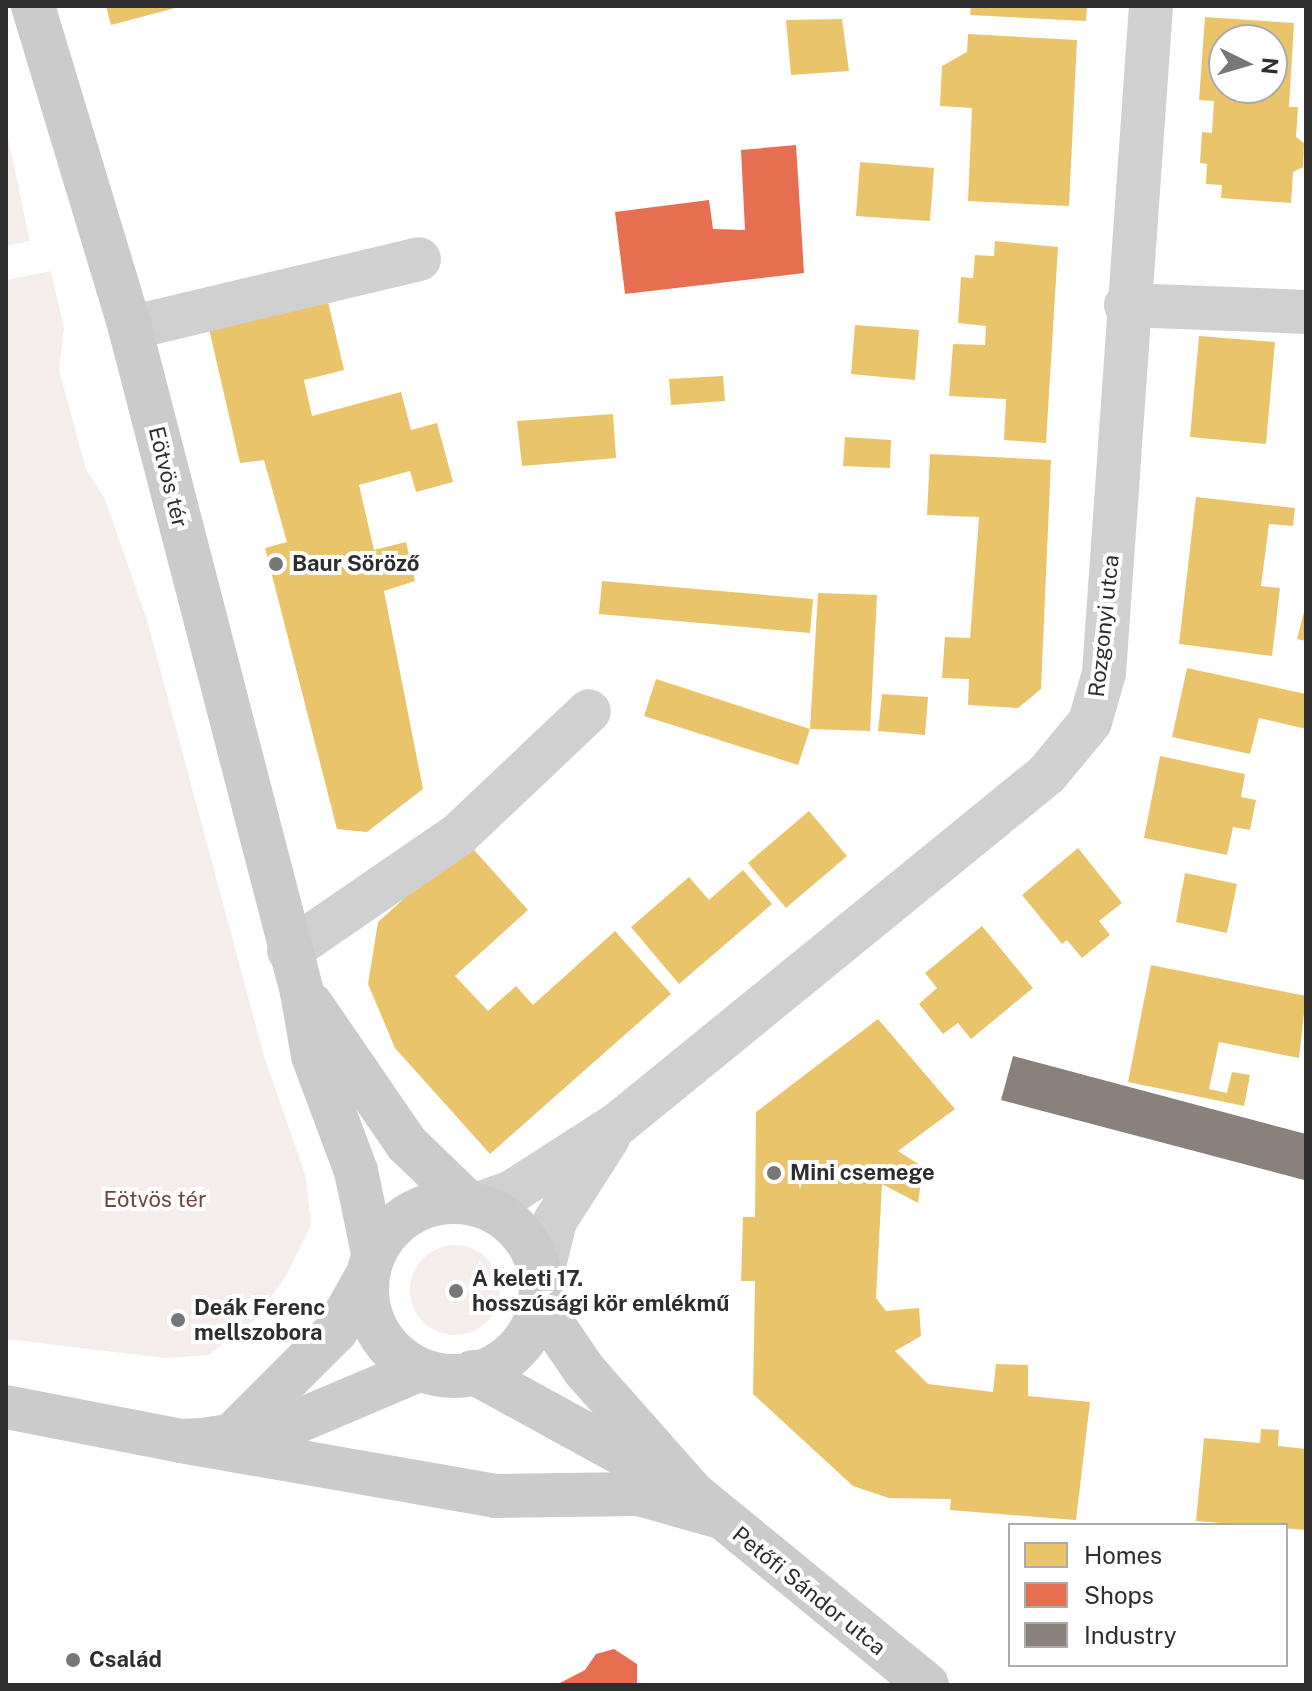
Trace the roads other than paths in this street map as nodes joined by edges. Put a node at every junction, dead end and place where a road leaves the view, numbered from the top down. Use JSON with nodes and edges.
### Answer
{"nodes":[{"id":1,"x":33,"y":6,"type":"edge"},
{"id":2,"x":1151,"y":6,"type":"edge"},
{"id":3,"x":419,"y":259,"type":"dead end"},
{"id":4,"x":1126,"y":305,"type":"junction"},
{"id":5,"x":1306,"y":312,"type":"edge"},
{"id":6,"x":130,"y":328,"type":"junction"},
{"id":7,"x":589,"y":711,"type":"dead end"},
{"id":8,"x":289,"y":951,"type":"junction"},
{"id":9,"x":302,"y":992,"type":"junction"},
{"id":10,"x":619,"y":1123,"type":"junction"},
{"id":11,"x":473,"y":1203,"type":"junction"},
{"id":12,"x":369,"y":1266,"type":"junction"},
{"id":13,"x":542,"y":1293,"type":"junction"},
{"id":14,"x":416,"y":1371,"type":"junction"},
{"id":15,"x":473,"y":1372,"type":"junction"},
{"id":16,"x":6,"y":1407,"type":"edge"},
{"id":17,"x":233,"y":1434,"type":"junction"},
{"id":18,"x":181,"y":1441,"type":"junction"},
{"id":19,"x":705,"y":1505,"type":"junction"},
{"id":20,"x":927,"y":1685,"type":"edge"}],
"edges":[{"from":1,"to":6,"type":"street","name":"Eötvös tér"},
{"from":2,"to":4,"type":"street","name":"Rozgonyi utca"},
{"from":3,"to":6,"type":"street"},
{"from":4,"to":5,"type":"street"},
{"from":4,"to":10,"type":"street","name":"Rozgonyi utca"},
{"from":6,"to":8,"type":"street","name":"Eötvös tér"},
{"from":7,"to":8,"type":"street"},
{"from":8,"to":9,"type":"street","name":"Eötvös tér"},
{"from":9,"to":11,"type":"street","name":"Eötvös tér"},
{"from":9,"to":12,"type":"street","name":"Eötvös tér"},
{"from":10,"to":11,"type":"street","name":"Rozgonyi utca"},
{"from":10,"to":13,"type":"street","name":"Rozgonyi utca"},
{"from":11,"to":12,"type":"street"},
{"from":11,"to":13,"type":"street"},
{"from":12,"to":14,"type":"street"},
{"from":12,"to":17,"type":"street"},
{"from":13,"to":15,"type":"street"},
{"from":13,"to":19,"type":"street","name":"Petőfi Sándor utca"},
{"from":14,"to":15,"type":"street"},
{"from":14,"to":17,"type":"street"},
{"from":15,"to":19,"type":"street","name":"Petőfi Sándor utca"},
{"from":16,"to":18,"type":"street"},
{"from":17,"to":18,"type":"street"},
{"from":18,"to":19,"type":"street"},
{"from":19,"to":20,"type":"street","name":"Petőfi Sándor utca"}]}
